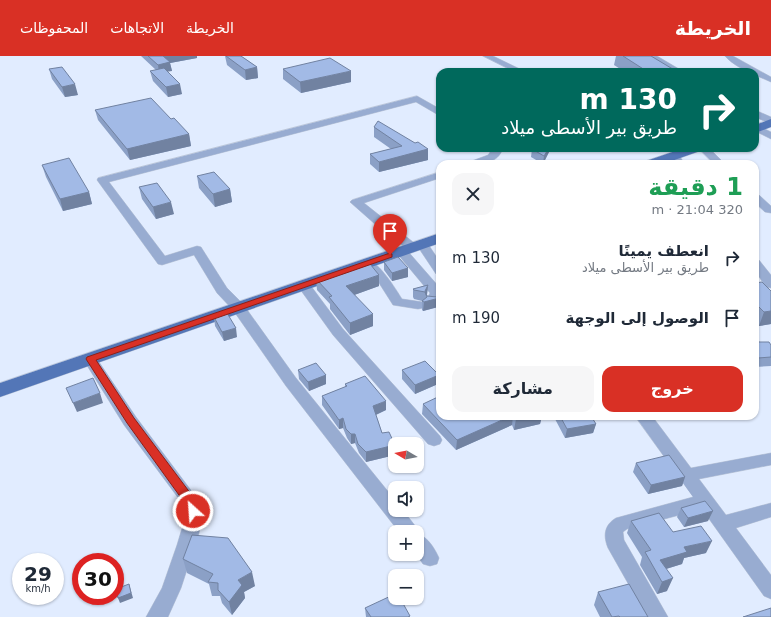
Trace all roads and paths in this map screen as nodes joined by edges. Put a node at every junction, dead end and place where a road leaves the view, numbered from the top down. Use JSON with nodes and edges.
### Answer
{"nodes":[{"id":1,"x":487,"y":56,"type":"edge"},
{"id":2,"x":651,"y":56,"type":"edge"},
{"id":3,"x":729,"y":56,"type":"edge"},
{"id":4,"x":513,"y":68,"type":"edge"},
{"id":5,"x":673,"y":68,"type":"edge"},
{"id":6,"x":748,"y":68,"type":"edge"},
{"id":7,"x":759,"y":74,"type":"edge"},
{"id":8,"x":771,"y":80,"type":"edge"},
{"id":9,"x":436,"y":111,"type":"edge"},
{"id":10,"x":759,"y":115,"type":"edge"},
{"id":11,"x":771,"y":122,"type":"edge"},
{"id":12,"x":759,"y":127,"type":"edge"},
{"id":13,"x":759,"y":130,"type":"edge"},
{"id":14,"x":771,"y":136,"type":"edge"},
{"id":15,"x":497,"y":152,"type":"edge"},
{"id":16,"x":689,"y":152,"type":"edge"},
{"id":17,"x":701,"y":152,"type":"edge"},
{"id":18,"x":486,"y":160,"type":"edge"},
{"id":19,"x":677,"y":160,"type":"edge"},
{"id":20,"x":714,"y":160,"type":"edge"},
{"id":21,"x":436,"y":176,"type":"edge"},
{"id":22,"x":759,"y":201,"type":"edge"},
{"id":23,"x":769,"y":210,"type":"dead end"},
{"id":24,"x":436,"y":239,"type":"edge"},
{"id":25,"x":412,"y":247,"type":"junction"},
{"id":26,"x":367,"y":263,"type":"junction"},
{"id":27,"x":436,"y":268,"type":"edge"},
{"id":28,"x":759,"y":268,"type":"edge"},
{"id":29,"x":771,"y":284,"type":"edge"},
{"id":30,"x":303,"y":285,"type":"junction"},
{"id":31,"x":436,"y":292,"type":"edge"},
{"id":32,"x":436,"y":295,"type":"edge"},
{"id":33,"x":433,"y":301,"type":"edge"},
{"id":34,"x":418,"y":305,"type":"dead end"},
{"id":35,"x":238,"y":308,"type":"junction"},
{"id":36,"x":90,"y":359,"type":"junction"},
{"id":37,"x":0,"y":390,"type":"edge"},
{"id":38,"x":646,"y":420,"type":"edge"},
{"id":39,"x":434,"y":440,"type":"dead end"},
{"id":40,"x":771,"y":459,"type":"edge"},
{"id":41,"x":687,"y":475,"type":"junction"},
{"id":42,"x":706,"y":501,"type":"junction"},
{"id":43,"x":771,"y":510,"type":"edge"},
{"id":44,"x":723,"y":524,"type":"junction"},
{"id":45,"x":404,"y":525,"type":"edge"},
{"id":46,"x":424,"y":550,"type":"edge"},
{"id":47,"x":430,"y":558,"type":"dead end"},
{"id":48,"x":771,"y":590,"type":"edge"},
{"id":49,"x":156,"y":617,"type":"edge"},
{"id":50,"x":658,"y":617,"type":"edge"}],
"edges":[{"from":1,"to":4,"type":"street"},
{"from":2,"to":5,"type":"street"},
{"from":3,"to":6,"type":"street"},
{"from":7,"to":8,"type":"street"},
{"from":9,"to":35,"type":"street"},
{"from":10,"to":11,"type":"street"},
{"from":11,"to":12,"type":"main road"},
{"from":13,"to":14,"type":"street"},
{"from":15,"to":18,"type":"street"},
{"from":16,"to":19,"type":"main road"},
{"from":17,"to":20,"type":"street"},
{"from":21,"to":25,"type":"street"},
{"from":22,"to":23,"type":"street"},
{"from":24,"to":25,"type":"main road"},
{"from":25,"to":26,"type":"main road"},
{"from":25,"to":27,"type":"street"},
{"from":25,"to":31,"type":"street"},
{"from":26,"to":30,"type":"main road"},
{"from":26,"to":34,"type":"street"},
{"from":28,"to":29,"type":"street"},
{"from":30,"to":35,"type":"main road"},
{"from":30,"to":39,"type":"street"},
{"from":32,"to":33,"type":"street"},
{"from":35,"to":36,"type":"main road"},
{"from":35,"to":45,"type":"street"},
{"from":36,"to":37,"type":"main road"},
{"from":36,"to":49,"type":"street"},
{"from":38,"to":41,"type":"street"},
{"from":40,"to":41,"type":"street"},
{"from":41,"to":42,"type":"street"},
{"from":42,"to":44,"type":"street"},
{"from":42,"to":50,"type":"street"},
{"from":43,"to":44,"type":"street"},
{"from":44,"to":48,"type":"street"},
{"from":46,"to":47,"type":"street"}]}
